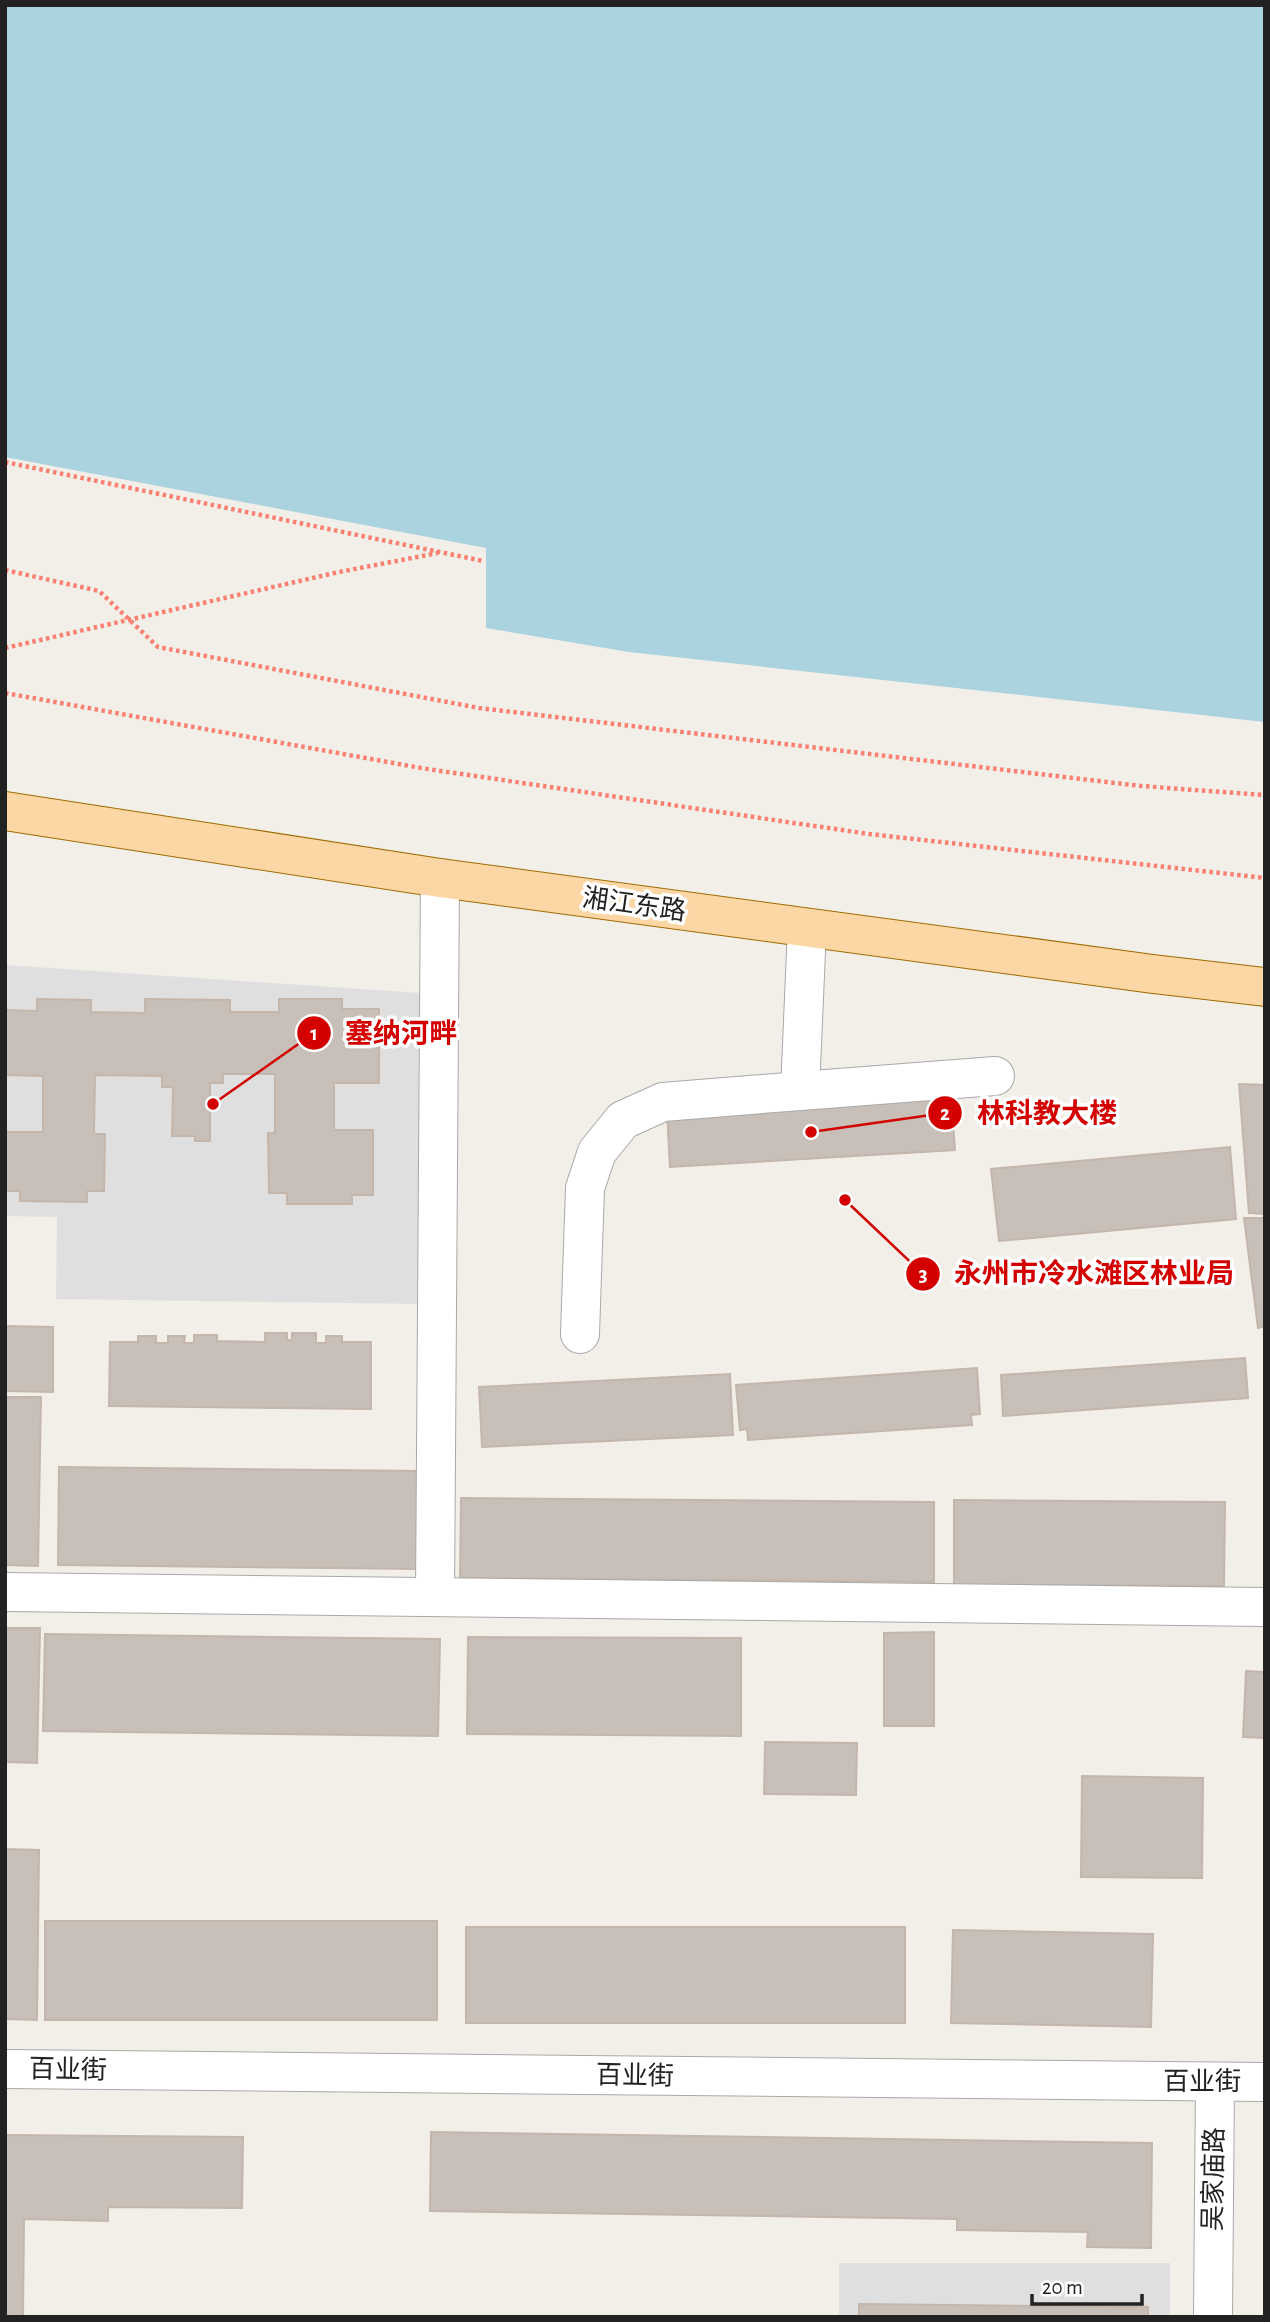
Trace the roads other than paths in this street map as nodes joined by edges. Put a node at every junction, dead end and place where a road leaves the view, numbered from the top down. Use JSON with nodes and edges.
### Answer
{"nodes":[{"id":1,"x":5,"y":811,"type":"edge"},
{"id":2,"x":440,"y":878,"type":"junction"},
{"id":3,"x":807,"y":928,"type":"junction"},
{"id":4,"x":1265,"y":986,"type":"edge"},
{"id":5,"x":995,"y":1076,"type":"dead end"},
{"id":6,"x":800,"y":1091,"type":"junction"},
{"id":7,"x":580,"y":1334,"type":"dead end"},
{"id":8,"x":5,"y":1592,"type":"edge"},
{"id":9,"x":435,"y":1597,"type":"junction"},
{"id":10,"x":1265,"y":1606,"type":"edge"},
{"id":11,"x":5,"y":2069,"type":"edge"},
{"id":12,"x":1215,"y":2082,"type":"junction"},
{"id":13,"x":1265,"y":2082,"type":"edge"},
{"id":14,"x":1213,"y":2317,"type":"edge"}],
"edges":[{"from":1,"to":2,"type":"main road","name":"湘江东路"},
{"from":2,"to":3,"type":"main road","name":"湘江东路"},
{"from":2,"to":9,"type":"street"},
{"from":3,"to":4,"type":"main road","name":"湘江东路"},
{"from":3,"to":6,"type":"street"},
{"from":5,"to":6,"type":"street"},
{"from":6,"to":7,"type":"street"},
{"from":8,"to":9,"type":"street"},
{"from":9,"to":10,"type":"street"},
{"from":11,"to":12,"type":"street","name":"百业街"},
{"from":12,"to":13,"type":"street","name":"百业街"},
{"from":12,"to":14,"type":"street","name":"吴家庙路"}]}
